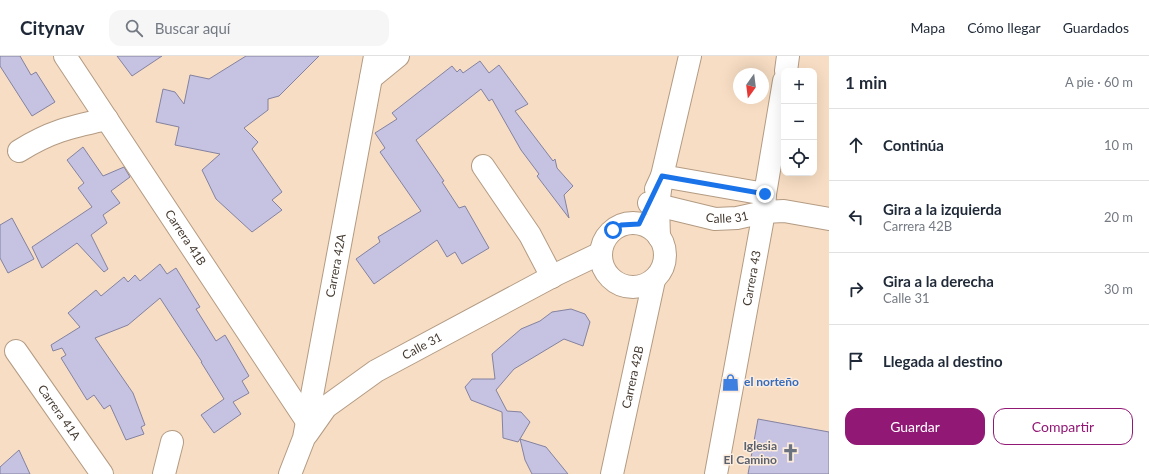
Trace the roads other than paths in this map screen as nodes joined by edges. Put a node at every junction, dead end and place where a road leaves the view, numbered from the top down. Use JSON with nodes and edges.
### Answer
{"nodes":[{"id":1,"x":65,"y":56,"type":"edge"},
{"id":2,"x":375,"y":56,"type":"edge"},
{"id":3,"x":398,"y":56,"type":"edge"},
{"id":4,"x":690,"y":56,"type":"edge"},
{"id":5,"x":788,"y":56,"type":"edge"},
{"id":6,"x":786,"y":68,"type":"edge"},
{"id":7,"x":371,"y":78,"type":"junction"},
{"id":8,"x":781,"y":100,"type":"edge"},
{"id":9,"x":107,"y":119,"type":"junction"},
{"id":10,"x":19,"y":151,"type":"dead end"},
{"id":11,"x":483,"y":166,"type":"dead end"},
{"id":12,"x":662,"y":176,"type":"junction"},
{"id":13,"x":765,"y":203,"type":"junction"},
{"id":14,"x":654,"y":204,"type":"junction"},
{"id":15,"x":829,"y":219,"type":"edge"},
{"id":16,"x":639,"y":224,"type":"junction"},
{"id":17,"x":659,"y":237,"type":"junction"},
{"id":18,"x":604,"y":263,"type":"junction"},
{"id":19,"x":554,"y":275,"type":"junction"},
{"id":20,"x":654,"y":280,"type":"junction"},
{"id":21,"x":16,"y":351,"type":"dead end"},
{"id":22,"x":305,"y":429,"type":"junction"},
{"id":23,"x":172,"y":442,"type":"dead end"},
{"id":24,"x":102,"y":474,"type":"edge"},
{"id":25,"x":164,"y":474,"type":"edge"},
{"id":26,"x":290,"y":474,"type":"edge"},
{"id":27,"x":612,"y":474,"type":"edge"},
{"id":28,"x":716,"y":474,"type":"edge"}],
"edges":[{"from":1,"to":9,"type":"street","name":"Carrera 41B"},
{"from":2,"to":7,"type":"street","name":"Carrera 42A"},
{"from":3,"to":7,"type":"street"},
{"from":4,"to":12,"type":"street"},
{"from":5,"to":6,"type":"street"},
{"from":7,"to":22,"type":"street","name":"Carrera 42A"},
{"from":8,"to":13,"type":"street","name":"Carrera 43"},
{"from":9,"to":10,"type":"street"},
{"from":9,"to":22,"type":"street","name":"Carrera 41B"},
{"from":11,"to":19,"type":"street"},
{"from":12,"to":13,"type":"street","name":"Calle 31"},
{"from":12,"to":14,"type":"street"},
{"from":13,"to":14,"type":"street","name":"Calle 31"},
{"from":13,"to":15,"type":"street","name":"Calle 31"},
{"from":13,"to":28,"type":"street","name":"Carrera 43"},
{"from":14,"to":16,"type":"street"},
{"from":14,"to":17,"type":"street"},
{"from":16,"to":17,"type":"street"},
{"from":16,"to":18,"type":"street"},
{"from":17,"to":20,"type":"street"},
{"from":18,"to":19,"type":"street","name":"Calle 31"},
{"from":18,"to":20,"type":"street"},
{"from":19,"to":22,"type":"street","name":"Calle 31"},
{"from":20,"to":27,"type":"street","name":"Carrera 42B"},
{"from":21,"to":24,"type":"street","name":"Carrera 41A"},
{"from":22,"to":26,"type":"street","name":"Carrera 42A"},
{"from":23,"to":25,"type":"street"}]}
